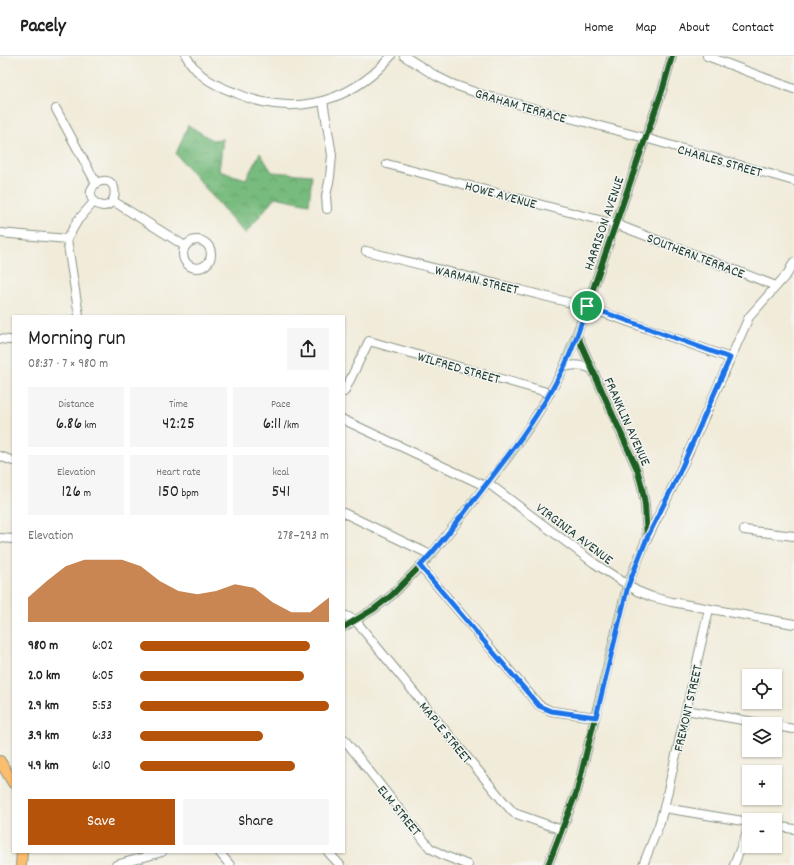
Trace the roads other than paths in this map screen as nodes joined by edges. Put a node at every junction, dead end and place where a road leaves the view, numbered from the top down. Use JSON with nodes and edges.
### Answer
{"nodes":[{"id":1,"x":186,"y":56,"type":"edge"},
{"id":2,"x":391,"y":56,"type":"edge"},
{"id":3,"x":404,"y":56,"type":"edge"},
{"id":4,"x":672,"y":56,"type":"edge"},
{"id":5,"x":707,"y":56,"type":"edge"},
{"id":6,"x":794,"y":89,"type":"edge"},
{"id":7,"x":324,"y":101,"type":"junction"},
{"id":8,"x":56,"y":109,"type":"dead end"},
{"id":9,"x":645,"y":138,"type":"junction"},
{"id":10,"x":387,"y":164,"type":"dead end"},
{"id":11,"x":794,"y":181,"type":"edge"},
{"id":12,"x":96,"y":183,"type":"junction"},
{"id":13,"x":113,"y":201,"type":"junction"},
{"id":14,"x":94,"y":202,"type":"junction"},
{"id":15,"x":327,"y":209,"type":"dead end"},
{"id":16,"x":616,"y":224,"type":"junction"},
{"id":17,"x":0,"y":233,"type":"edge"},
{"id":18,"x":67,"y":238,"type":"junction"},
{"id":19,"x":185,"y":246,"type":"dead end"},
{"id":20,"x":366,"y":251,"type":"dead end"},
{"id":21,"x":794,"y":262,"type":"edge"},
{"id":22,"x":776,"y":286,"type":"junction"},
{"id":23,"x":587,"y":306,"type":"junction"},
{"id":24,"x":79,"y":315,"type":"edge"},
{"id":25,"x":577,"y":334,"type":"junction"},
{"id":26,"x":0,"y":339,"type":"edge"},
{"id":27,"x":9,"y":340,"type":"dead end"},
{"id":28,"x":730,"y":358,"type":"junction"},
{"id":29,"x":564,"y":367,"type":"junction"},
{"id":30,"x":592,"y":369,"type":"junction"},
{"id":31,"x":345,"y":390,"type":"edge"},
{"id":32,"x":550,"y":393,"type":"junction"},
{"id":33,"x":345,"y":420,"type":"edge"},
{"id":34,"x":0,"y":456,"type":"edge"},
{"id":35,"x":12,"y":461,"type":"edge"},
{"id":36,"x":486,"y":484,"type":"junction"},
{"id":37,"x":345,"y":513,"type":"edge"},
{"id":38,"x":744,"y":530,"type":"dead end"},
{"id":39,"x":794,"y":536,"type":"edge"},
{"id":40,"x":0,"y":538,"type":"edge"},
{"id":41,"x":647,"y":538,"type":"junction"},
{"id":42,"x":12,"y":539,"type":"edge"},
{"id":43,"x":431,"y":555,"type":"junction"},
{"id":44,"x":420,"y":566,"type":"junction"},
{"id":45,"x":628,"y":586,"type":"junction"},
{"id":46,"x":709,"y":609,"type":"junction"},
{"id":47,"x":345,"y":615,"type":"edge"},
{"id":48,"x":355,"y":620,"type":"junction"},
{"id":49,"x":794,"y":624,"type":"edge"},
{"id":50,"x":345,"y":626,"type":"edge"},
{"id":51,"x":686,"y":710,"type":"junction"},
{"id":52,"x":596,"y":717,"type":"junction"},
{"id":53,"x":742,"y":720,"type":"edge"},
{"id":54,"x":782,"y":727,"type":"edge"},
{"id":55,"x":794,"y":729,"type":"edge"},
{"id":56,"x":345,"y":740,"type":"edge"},
{"id":57,"x":0,"y":761,"type":"edge"},
{"id":58,"x":12,"y":778,"type":"edge"},
{"id":59,"x":664,"y":808,"type":"junction"},
{"id":60,"x":742,"y":821,"type":"edge"},
{"id":61,"x":782,"y":827,"type":"edge"},
{"id":62,"x":794,"y":829,"type":"edge"},
{"id":63,"x":562,"y":830,"type":"junction"},
{"id":64,"x":742,"y":845,"type":"edge"},
{"id":65,"x":22,"y":853,"type":"edge"},
{"id":66,"x":158,"y":853,"type":"edge"},
{"id":67,"x":220,"y":853,"type":"edge"},
{"id":68,"x":329,"y":853,"type":"edge"},
{"id":69,"x":21,"y":865,"type":"edge"},
{"id":70,"x":116,"y":865,"type":"edge"},
{"id":71,"x":230,"y":865,"type":"edge"},
{"id":72,"x":340,"y":865,"type":"edge"},
{"id":73,"x":468,"y":865,"type":"edge"},
{"id":74,"x":548,"y":865,"type":"edge"},
{"id":75,"x":643,"y":865,"type":"edge"},
{"id":76,"x":734,"y":865,"type":"edge"}],
"edges":[{"from":1,"to":7,"type":"street"},
{"from":2,"to":7,"type":"street"},
{"from":3,"to":9,"type":"street","name":"GRAHAM TERRACE"},
{"from":4,"to":9,"type":"street","name":"HARRISON AVENUE"},
{"from":5,"to":6,"type":"street"},
{"from":7,"to":15,"type":"street"},
{"from":8,"to":12,"type":"street"},
{"from":9,"to":11,"type":"street","name":"CHARLES STREET"},
{"from":9,"to":16,"type":"street","name":"HARRISON AVENUE"},
{"from":10,"to":16,"type":"street","name":"HOWE AVENUE"},
{"from":12,"to":13,"type":"street"},
{"from":12,"to":14,"type":"street"},
{"from":13,"to":14,"type":"street"},
{"from":13,"to":19,"type":"street"},
{"from":14,"to":18,"type":"street"},
{"from":16,"to":22,"type":"street","name":"SOUTHERN TERRACE"},
{"from":16,"to":23,"type":"street","name":"HARRISON AVENUE"},
{"from":17,"to":18,"type":"street"},
{"from":18,"to":24,"type":"street"},
{"from":20,"to":23,"type":"street","name":"WARMAN STREET"},
{"from":21,"to":22,"type":"street"},
{"from":22,"to":28,"type":"street"},
{"from":23,"to":25,"type":"street","name":"HARRISON AVENUE"},
{"from":23,"to":28,"type":"street","name":"WARMAN STREET"},
{"from":25,"to":29,"type":"street","name":"HARRISON AVENUE"},
{"from":25,"to":30,"type":"street","name":"FRANKLIN AVENUE"},
{"from":26,"to":27,"type":"street"},
{"from":28,"to":41,"type":"street"},
{"from":29,"to":30,"type":"street"},
{"from":29,"to":32,"type":"street","name":"HARRISON AVENUE"},
{"from":30,"to":41,"type":"street","name":"FRANKLIN AVENUE"},
{"from":31,"to":32,"type":"street","name":"WILFRED STREET"},
{"from":32,"to":36,"type":"street","name":"HARRISON AVENUE"},
{"from":33,"to":36,"type":"street","name":"VIRGINIA AVENUE"},
{"from":34,"to":35,"type":"street"},
{"from":36,"to":43,"type":"street","name":"HARRISON AVENUE"},
{"from":36,"to":45,"type":"street","name":"VIRGINIA AVENUE"},
{"from":37,"to":43,"type":"street"},
{"from":38,"to":39,"type":"street"},
{"from":40,"to":42,"type":"street"},
{"from":41,"to":45,"type":"street","name":"FRANKLIN AVENUE"},
{"from":43,"to":44,"type":"street","name":"HARRISON AVENUE"},
{"from":44,"to":48,"type":"street","name":"HARRISON AVENUE"},
{"from":44,"to":52,"type":"street"},
{"from":45,"to":46,"type":"street","name":"VIRGINIA AVENUE"},
{"from":45,"to":52,"type":"street","name":"FRANKLIN AVENUE"},
{"from":46,"to":49,"type":"street","name":"VIRGINIA AVENUE"},
{"from":46,"to":51,"type":"street","name":"FREMONT STREET"},
{"from":47,"to":48,"type":"street","name":"MAPLE STREET"},
{"from":48,"to":50,"type":"street","name":"HARRISON AVENUE"},
{"from":48,"to":63,"type":"street","name":"MAPLE STREET"},
{"from":51,"to":53,"type":"street"},
{"from":51,"to":59,"type":"street","name":"FREMONT STREET"},
{"from":52,"to":63,"type":"street","name":"FRANKLIN AVENUE"},
{"from":54,"to":55,"type":"street"},
{"from":56,"to":73,"type":"street","name":"ELM STREET"},
{"from":57,"to":58,"type":"main road"},
{"from":59,"to":60,"type":"street"},
{"from":59,"to":75,"type":"street","name":"FREMONT STREET"},
{"from":61,"to":62,"type":"street"},
{"from":63,"to":74,"type":"street","name":"FRANKLIN AVENUE"},
{"from":64,"to":76,"type":"street"},
{"from":65,"to":69,"type":"main road"},
{"from":66,"to":70,"type":"street"},
{"from":67,"to":71,"type":"street"},
{"from":68,"to":72,"type":"street"}]}
